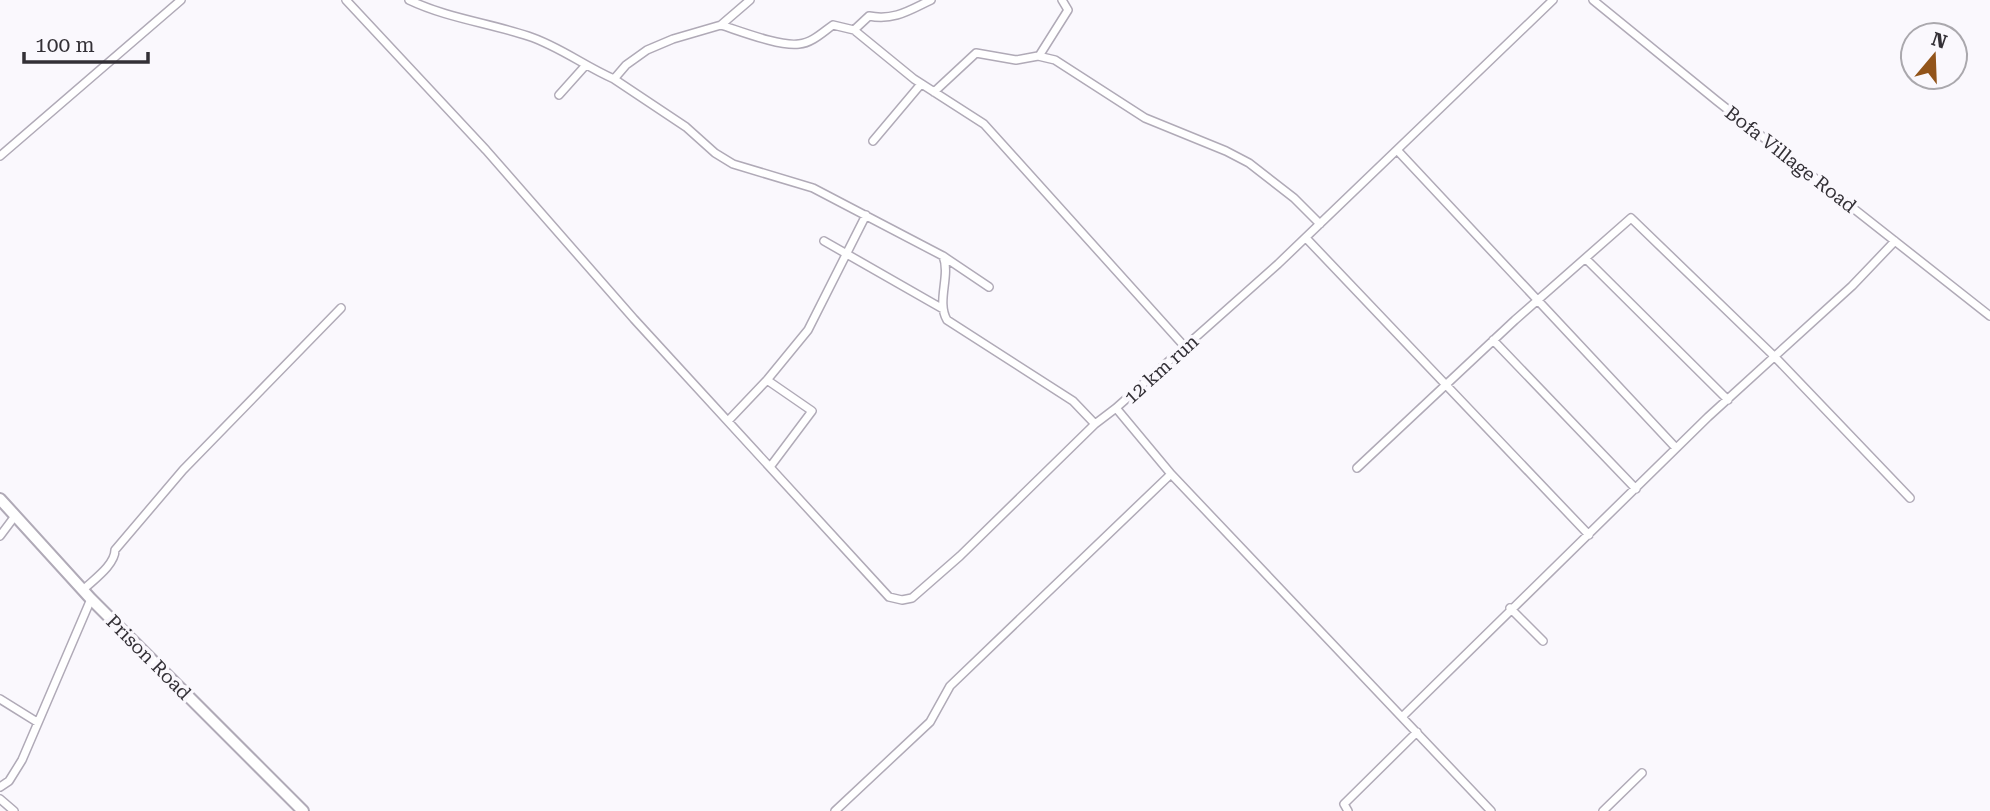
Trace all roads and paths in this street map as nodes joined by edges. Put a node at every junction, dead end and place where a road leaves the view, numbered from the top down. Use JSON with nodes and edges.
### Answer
{"nodes":[{"id":1,"x":181,"y":0,"type":"edge"},
{"id":2,"x":346,"y":0,"type":"edge"},
{"id":3,"x":409,"y":0,"type":"edge"},
{"id":4,"x":750,"y":0,"type":"edge"},
{"id":5,"x":931,"y":0,"type":"edge"},
{"id":6,"x":1062,"y":0,"type":"edge"},
{"id":7,"x":1553,"y":0,"type":"edge"},
{"id":8,"x":1593,"y":0,"type":"edge"},
{"id":9,"x":721,"y":25,"type":"junction"},
{"id":10,"x":854,"y":30,"type":"junction"},
{"id":11,"x":1040,"y":56,"type":"junction"},
{"id":12,"x":585,"y":66,"type":"junction"},
{"id":13,"x":614,"y":79,"type":"junction"},
{"id":14,"x":921,"y":84,"type":"junction"},
{"id":15,"x":933,"y":92,"type":"junction"},
{"id":16,"x":559,"y":94,"type":"dead end"},
{"id":17,"x":873,"y":141,"type":"dead end"},
{"id":18,"x":1397,"y":150,"type":"junction"},
{"id":19,"x":1,"y":153,"type":"edge"},
{"id":20,"x":866,"y":215,"type":"junction"},
{"id":21,"x":1320,"y":224,"type":"junction"},
{"id":22,"x":1306,"y":238,"type":"junction"},
{"id":23,"x":824,"y":241,"type":"dead end"},
{"id":24,"x":1895,"y":241,"type":"junction"},
{"id":25,"x":847,"y":254,"type":"junction"},
{"id":26,"x":943,"y":256,"type":"junction"},
{"id":27,"x":1586,"y":259,"type":"junction"},
{"id":28,"x":989,"y":287,"type":"dead end"},
{"id":29,"x":1539,"y":300,"type":"junction"},
{"id":30,"x":341,"y":308,"type":"dead end"},
{"id":31,"x":943,"y":309,"type":"junction"},
{"id":32,"x":1990,"y":316,"type":"edge"},
{"id":33,"x":1493,"y":340,"type":"junction"},
{"id":34,"x":1185,"y":347,"type":"junction"},
{"id":35,"x":1775,"y":357,"type":"junction"},
{"id":36,"x":767,"y":380,"type":"junction"},
{"id":37,"x":1446,"y":385,"type":"junction"},
{"id":38,"x":1728,"y":400,"type":"junction"},
{"id":39,"x":1116,"y":408,"type":"junction"},
{"id":40,"x":728,"y":421,"type":"junction"},
{"id":41,"x":1095,"y":424,"type":"junction"},
{"id":42,"x":1676,"y":448,"type":"junction"},
{"id":43,"x":769,"y":467,"type":"junction"},
{"id":44,"x":1357,"y":468,"type":"dead end"},
{"id":45,"x":1171,"y":474,"type":"junction"},
{"id":46,"x":1636,"y":489,"type":"junction"},
{"id":47,"x":1910,"y":498,"type":"dead end"},
{"id":48,"x":0,"y":499,"type":"edge"},
{"id":49,"x":15,"y":516,"type":"junction"},
{"id":50,"x":1589,"y":534,"type":"junction"},
{"id":51,"x":0,"y":536,"type":"edge"},
{"id":52,"x":83,"y":590,"type":"junction"},
{"id":53,"x":91,"y":599,"type":"junction"},
{"id":54,"x":1510,"y":608,"type":"junction"},
{"id":55,"x":1543,"y":641,"type":"dead end"},
{"id":56,"x":0,"y":699,"type":"edge"},
{"id":57,"x":1403,"y":716,"type":"junction"},
{"id":58,"x":37,"y":722,"type":"junction"},
{"id":59,"x":1417,"y":732,"type":"junction"},
{"id":60,"x":1642,"y":773,"type":"dead end"},
{"id":61,"x":0,"y":787,"type":"edge"},
{"id":62,"x":0,"y":799,"type":"edge"},
{"id":63,"x":1346,"y":808,"type":"edge"},
{"id":64,"x":14,"y":811,"type":"edge"},
{"id":65,"x":303,"y":811,"type":"edge"},
{"id":66,"x":835,"y":811,"type":"edge"},
{"id":67,"x":1337,"y":811,"type":"edge"},
{"id":68,"x":1491,"y":811,"type":"edge"},
{"id":69,"x":1603,"y":811,"type":"edge"}],
"edges":[{"from":1,"to":19,"type":"street"},
{"from":2,"to":40,"type":"street"},
{"from":3,"to":12,"type":"street"},
{"from":4,"to":9,"type":"street"},
{"from":5,"to":10,"type":"street"},
{"from":6,"to":11,"type":"street"},
{"from":7,"to":18,"type":"street","name":"12 km run"},
{"from":8,"to":24,"type":"street","name":"Bofa Village Road"},
{"from":9,"to":10,"type":"street"},
{"from":9,"to":13,"type":"street"},
{"from":10,"to":14,"type":"street"},
{"from":11,"to":15,"type":"street"},
{"from":11,"to":21,"type":"street"},
{"from":12,"to":13,"type":"street"},
{"from":12,"to":16,"type":"street"},
{"from":13,"to":20,"type":"street"},
{"from":14,"to":15,"type":"street"},
{"from":14,"to":17,"type":"street"},
{"from":15,"to":34,"type":"street"},
{"from":18,"to":21,"type":"street","name":"12 km run"},
{"from":18,"to":29,"type":"street"},
{"from":20,"to":25,"type":"street"},
{"from":20,"to":26,"type":"street"},
{"from":21,"to":22,"type":"street","name":"12 km run"},
{"from":22,"to":34,"type":"street","name":"12 km run"},
{"from":22,"to":37,"type":"street"},
{"from":23,"to":25,"type":"street"},
{"from":24,"to":32,"type":"street","name":"Bofa Village Road"},
{"from":24,"to":35,"type":"street"},
{"from":25,"to":31,"type":"street"},
{"from":25,"to":36,"type":"street"},
{"from":26,"to":28,"type":"street"},
{"from":26,"to":31,"type":"street"},
{"from":27,"to":29,"type":"street"},
{"from":27,"to":35,"type":"street"},
{"from":27,"to":38,"type":"street"},
{"from":29,"to":33,"type":"street"},
{"from":29,"to":42,"type":"street"},
{"from":30,"to":52,"type":"street"},
{"from":31,"to":41,"type":"street"},
{"from":33,"to":37,"type":"street"},
{"from":33,"to":46,"type":"street"},
{"from":34,"to":39,"type":"street","name":"12 km run"},
{"from":35,"to":38,"type":"street"},
{"from":35,"to":47,"type":"street"},
{"from":36,"to":40,"type":"street"},
{"from":36,"to":43,"type":"street"},
{"from":37,"to":44,"type":"street"},
{"from":37,"to":50,"type":"street"},
{"from":38,"to":42,"type":"street"},
{"from":39,"to":41,"type":"street"},
{"from":39,"to":45,"type":"street","name":"12 km run"},
{"from":40,"to":43,"type":"street"},
{"from":41,"to":43,"type":"street"},
{"from":42,"to":46,"type":"street"},
{"from":45,"to":57,"type":"street","name":"12 km run"},
{"from":45,"to":66,"type":"street"},
{"from":46,"to":50,"type":"street"},
{"from":48,"to":49,"type":"street","name":"Prison Road"},
{"from":49,"to":51,"type":"street"},
{"from":49,"to":52,"type":"street","name":"Prison Road"},
{"from":50,"to":54,"type":"street"},
{"from":52,"to":53,"type":"street","name":"Prison Road"},
{"from":53,"to":58,"type":"street"},
{"from":53,"to":65,"type":"street","name":"Prison Road"},
{"from":54,"to":55,"type":"street"},
{"from":54,"to":57,"type":"street"},
{"from":56,"to":58,"type":"street"},
{"from":57,"to":59,"type":"street","name":"12 km run"},
{"from":58,"to":61,"type":"street"},
{"from":59,"to":63,"type":"street"},
{"from":59,"to":68,"type":"street","name":"12 km run"},
{"from":60,"to":69,"type":"street"},
{"from":62,"to":64,"type":"street"},
{"from":63,"to":67,"type":"street"}]}
